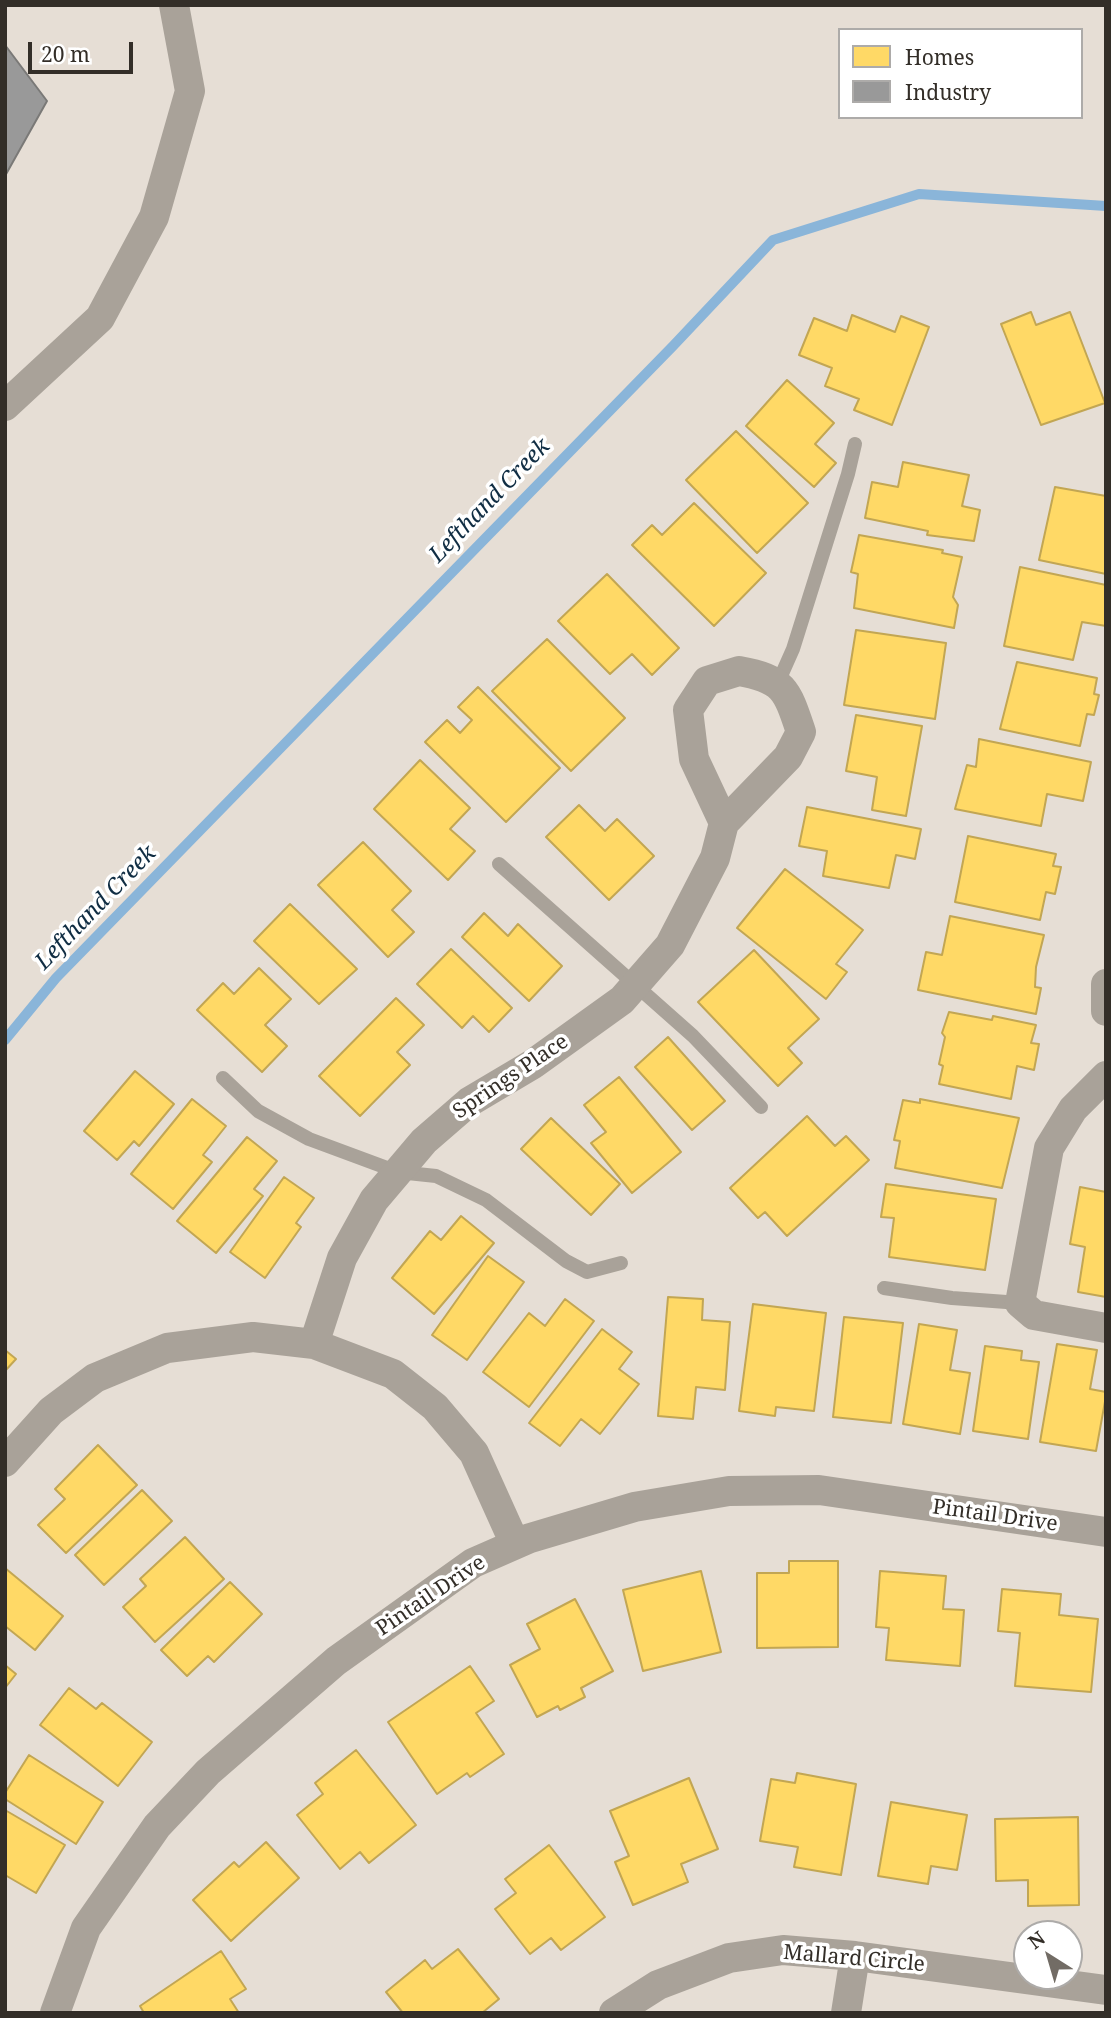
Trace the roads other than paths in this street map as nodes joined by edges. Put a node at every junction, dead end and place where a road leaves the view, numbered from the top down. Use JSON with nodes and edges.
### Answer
{"nodes":[{"id":1,"x":174,"y":5,"type":"edge"},
{"id":2,"x":5,"y":405,"type":"edge"},
{"id":3,"x":855,"y":444,"type":"dead end"},
{"id":4,"x":777,"y":685,"type":"junction"},
{"id":5,"x":724,"y":822,"type":"junction"},
{"id":6,"x":499,"y":864,"type":"dead end"},
{"id":7,"x":636,"y":984,"type":"junction"},
{"id":8,"x":1106,"y":984,"type":"edge"},
{"id":9,"x":1106,"y":1011,"type":"edge"},
{"id":10,"x":1106,"y":1076,"type":"edge"},
{"id":11,"x":223,"y":1078,"type":"dead end"},
{"id":12,"x":761,"y":1107,"type":"dead end"},
{"id":13,"x":398,"y":1172,"type":"junction"},
{"id":14,"x":621,"y":1263,"type":"dead end"},
{"id":15,"x":884,"y":1288,"type":"dead end"},
{"id":16,"x":1020,"y":1303,"type":"junction"},
{"id":17,"x":1106,"y":1328,"type":"edge"},
{"id":18,"x":314,"y":1344,"type":"junction"},
{"id":19,"x":5,"y":1462,"type":"edge"},
{"id":20,"x":1106,"y":1532,"type":"edge"},
{"id":21,"x":515,"y":1544,"type":"junction"},
{"id":22,"x":855,"y":1956,"type":"junction"},
{"id":23,"x":1106,"y":1990,"type":"edge"},
{"id":24,"x":55,"y":2013,"type":"edge"},
{"id":25,"x":614,"y":2013,"type":"edge"},
{"id":26,"x":846,"y":2013,"type":"edge"}],
"edges":[{"from":1,"to":2,"type":"street"},
{"from":3,"to":4,"type":"lane"},
{"from":4,"to":5,"type":"street"},
{"from":4,"to":5,"type":"street"},
{"from":5,"to":7,"type":"street","name":"Springs Place"},
{"from":6,"to":7,"type":"lane"},
{"from":7,"to":12,"type":"lane"},
{"from":7,"to":13,"type":"street","name":"Springs Place"},
{"from":8,"to":9,"type":"street"},
{"from":10,"to":16,"type":"street"},
{"from":11,"to":13,"type":"lane"},
{"from":13,"to":14,"type":"lane"},
{"from":13,"to":18,"type":"street","name":"Springs Place"},
{"from":15,"to":16,"type":"lane"},
{"from":16,"to":17,"type":"street"},
{"from":18,"to":19,"type":"street"},
{"from":18,"to":21,"type":"street"},
{"from":20,"to":21,"type":"street","name":"Pintail Drive"},
{"from":21,"to":24,"type":"street","name":"Pintail Drive"},
{"from":22,"to":23,"type":"street","name":"Mallard Circle"},
{"from":22,"to":25,"type":"street","name":"Mallard Circle"},
{"from":22,"to":26,"type":"street"}]}
